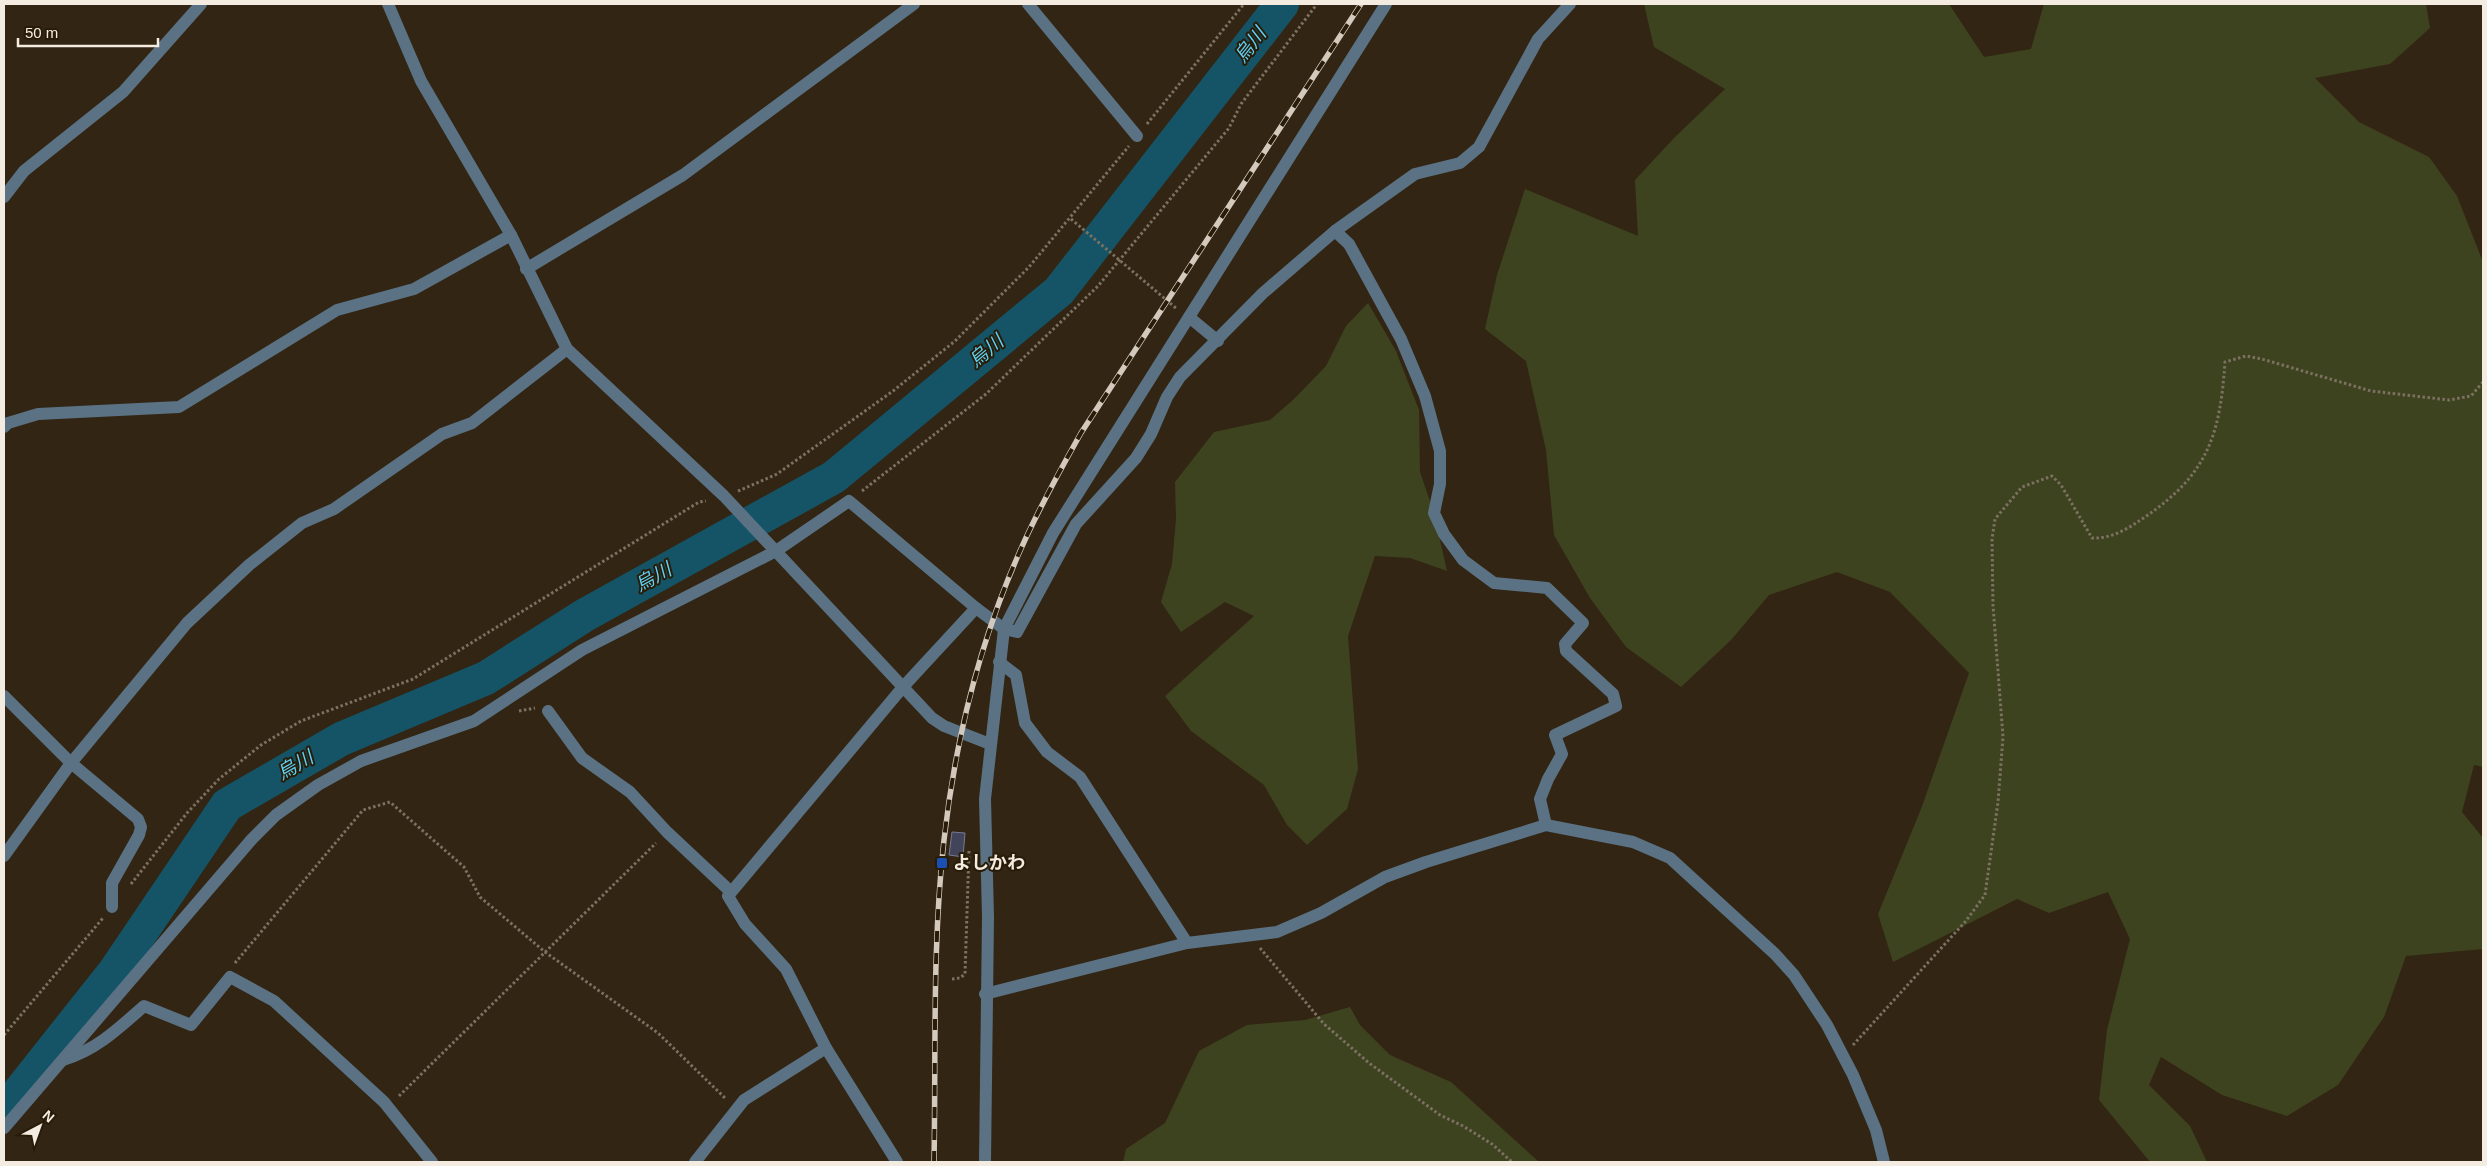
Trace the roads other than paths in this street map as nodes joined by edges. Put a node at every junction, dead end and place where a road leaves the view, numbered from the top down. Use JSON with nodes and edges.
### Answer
{"nodes":[{"id":1,"x":201,"y":4,"type":"edge"},
{"id":2,"x":388,"y":4,"type":"edge"},
{"id":3,"x":914,"y":4,"type":"edge"},
{"id":4,"x":1028,"y":4,"type":"edge"},
{"id":5,"x":1386,"y":4,"type":"edge"},
{"id":6,"x":1570,"y":4,"type":"edge"},
{"id":7,"x":1137,"y":136,"type":"road end"},
{"id":8,"x":4,"y":197,"type":"edge"},
{"id":9,"x":1335,"y":232,"type":"junction"},
{"id":10,"x":511,"y":235,"type":"junction"},
{"id":11,"x":526,"y":269,"type":"junction"},
{"id":12,"x":1189,"y":317,"type":"junction"},
{"id":13,"x":1218,"y":340,"type":"junction"},
{"id":14,"x":567,"y":349,"type":"junction"},
{"id":15,"x":4,"y":427,"type":"edge"},
{"id":16,"x":774,"y":548,"type":"junction"},
{"id":17,"x":976,"y":608,"type":"junction"},
{"id":18,"x":1004,"y":629,"type":"junction"},
{"id":19,"x":999,"y":662,"type":"junction"},
{"id":20,"x":903,"y":687,"type":"junction"},
{"id":21,"x":4,"y":696,"type":"edge"},
{"id":22,"x":548,"y":711,"type":"dead end"},
{"id":23,"x":990,"y":744,"type":"junction"},
{"id":24,"x":71,"y":763,"type":"junction"},
{"id":25,"x":1546,"y":825,"type":"junction"},
{"id":26,"x":4,"y":856,"type":"edge"},
{"id":27,"x":731,"y":892,"type":"junction"},
{"id":28,"x":112,"y":908,"type":"road end"},
{"id":29,"x":1187,"y":943,"type":"junction"},
{"id":30,"x":985,"y":994,"type":"junction"},
{"id":31,"x":826,"y":1048,"type":"junction"},
{"id":32,"x":63,"y":1060,"type":"junction"},
{"id":33,"x":4,"y":1128,"type":"edge"},
{"id":34,"x":432,"y":1162,"type":"edge"},
{"id":35,"x":696,"y":1162,"type":"edge"},
{"id":36,"x":896,"y":1162,"type":"edge"},
{"id":37,"x":985,"y":1162,"type":"edge"},
{"id":38,"x":1884,"y":1162,"type":"edge"}],
"edges":[{"from":1,"to":8,"type":"street"},
{"from":2,"to":10,"type":"street"},
{"from":3,"to":11,"type":"street"},
{"from":4,"to":7,"type":"street"},
{"from":5,"to":12,"type":"street"},
{"from":6,"to":9,"type":"street"},
{"from":9,"to":13,"type":"street"},
{"from":9,"to":25,"type":"street"},
{"from":10,"to":11,"type":"street"},
{"from":10,"to":15,"type":"street"},
{"from":11,"to":14,"type":"street"},
{"from":12,"to":13,"type":"street"},
{"from":12,"to":18,"type":"street"},
{"from":13,"to":18,"type":"street"},
{"from":14,"to":16,"type":"street"},
{"from":14,"to":24,"type":"street"},
{"from":16,"to":17,"type":"street"},
{"from":16,"to":20,"type":"street"},
{"from":16,"to":32,"type":"street"},
{"from":17,"to":18,"type":"street"},
{"from":17,"to":20,"type":"street"},
{"from":18,"to":19,"type":"street"},
{"from":19,"to":23,"type":"street"},
{"from":19,"to":29,"type":"street"},
{"from":20,"to":23,"type":"street"},
{"from":20,"to":27,"type":"street"},
{"from":21,"to":24,"type":"street"},
{"from":22,"to":27,"type":"street"},
{"from":23,"to":30,"type":"street"},
{"from":24,"to":26,"type":"street"},
{"from":24,"to":28,"type":"street"},
{"from":25,"to":29,"type":"street"},
{"from":25,"to":38,"type":"street"},
{"from":27,"to":31,"type":"street"},
{"from":29,"to":30,"type":"street"},
{"from":30,"to":37,"type":"street"},
{"from":31,"to":35,"type":"street"},
{"from":31,"to":36,"type":"street"},
{"from":32,"to":33,"type":"street"},
{"from":32,"to":34,"type":"street"}]}
